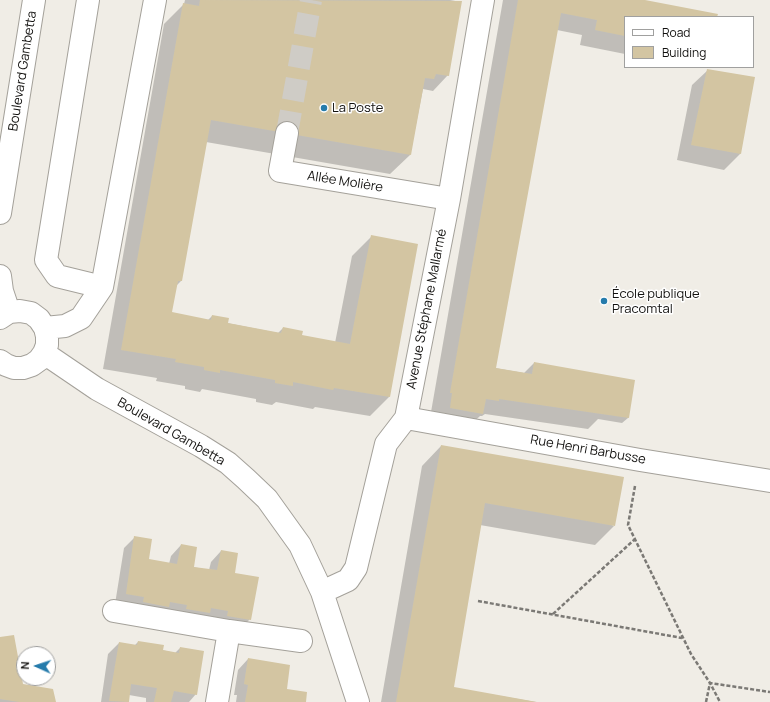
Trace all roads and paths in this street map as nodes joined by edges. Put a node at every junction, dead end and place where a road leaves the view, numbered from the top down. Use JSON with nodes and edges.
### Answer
{"nodes":[{"id":1,"x":34,"y":0,"type":"edge"},
{"id":2,"x":88,"y":0,"type":"edge"},
{"id":3,"x":155,"y":0,"type":"edge"},
{"id":4,"x":483,"y":0,"type":"edge"},
{"id":5,"x":287,"y":133,"type":"tunnel mouth"},
{"id":6,"x":449,"y":199,"type":"junction"},
{"id":7,"x":0,"y":213,"type":"edge"},
{"id":8,"x":0,"y":276,"type":"edge"},
{"id":9,"x":102,"y":287,"type":"junction"},
{"id":10,"x":5,"y":315,"type":"edge"},
{"id":11,"x":45,"y":328,"type":"junction"},
{"id":12,"x":44,"y":353,"type":"junction"},
{"id":13,"x":0,"y":361,"type":"edge"},
{"id":14,"x":406,"y":418,"type":"junction"},
{"id":15,"x":640,"y":460,"type":"junction"},
{"id":16,"x":770,"y":481,"type":"edge"},
{"id":17,"x":635,"y":539,"type":"junction"},
{"id":18,"x":322,"y":592,"type":"junction"},
{"id":19,"x":478,"y":601,"type":"dead end"},
{"id":20,"x":114,"y":611,"type":"dead end"},
{"id":21,"x":553,"y":615,"type":"junction"},
{"id":22,"x":229,"y":631,"type":"junction"},
{"id":23,"x":682,"y":638,"type":"junction"},
{"id":24,"x":301,"y":641,"type":"dead end"},
{"id":25,"x":710,"y":683,"type":"junction"},
{"id":26,"x":770,"y":692,"type":"edge"},
{"id":27,"x":217,"y":702,"type":"edge"},
{"id":28,"x":358,"y":702,"type":"edge"},
{"id":29,"x":706,"y":702,"type":"edge"},
{"id":30,"x":720,"y":702,"type":"edge"}],
"edges":[{"from":1,"to":7,"type":"street","name":"Boulevard Gambetta"},
{"from":2,"to":9,"type":"street"},
{"from":3,"to":9,"type":"street"},
{"from":4,"to":6,"type":"street","name":"Avenue Stéphane Mallarmé"},
{"from":5,"to":6,"type":"street","name":"Allée Molière"},
{"from":6,"to":14,"type":"street","name":"Avenue Stéphane Mallarmé"},
{"from":8,"to":10,"type":"street"},
{"from":9,"to":11,"type":"street"},
{"from":10,"to":11,"type":"street"},
{"from":11,"to":12,"type":"street"},
{"from":12,"to":13,"type":"street"},
{"from":12,"to":18,"type":"street","name":"Boulevard Gambetta"},
{"from":14,"to":15,"type":"street","name":"Rue Henri Barbusse"},
{"from":14,"to":18,"type":"street","name":"Avenue Stéphane Mallarmé"},
{"from":15,"to":16,"type":"street","name":"Rue Henri Barbusse"},
{"from":15,"to":17,"type":"path"},
{"from":17,"to":21,"type":"path"},
{"from":17,"to":23,"type":"path"},
{"from":18,"to":28,"type":"street","name":"Boulevard Gambetta"},
{"from":19,"to":21,"type":"path"},
{"from":20,"to":22,"type":"street"},
{"from":21,"to":23,"type":"path"},
{"from":22,"to":24,"type":"street"},
{"from":22,"to":27,"type":"street"},
{"from":23,"to":25,"type":"path"},
{"from":25,"to":26,"type":"path"},
{"from":25,"to":29,"type":"path"},
{"from":25,"to":30,"type":"path"}]}
